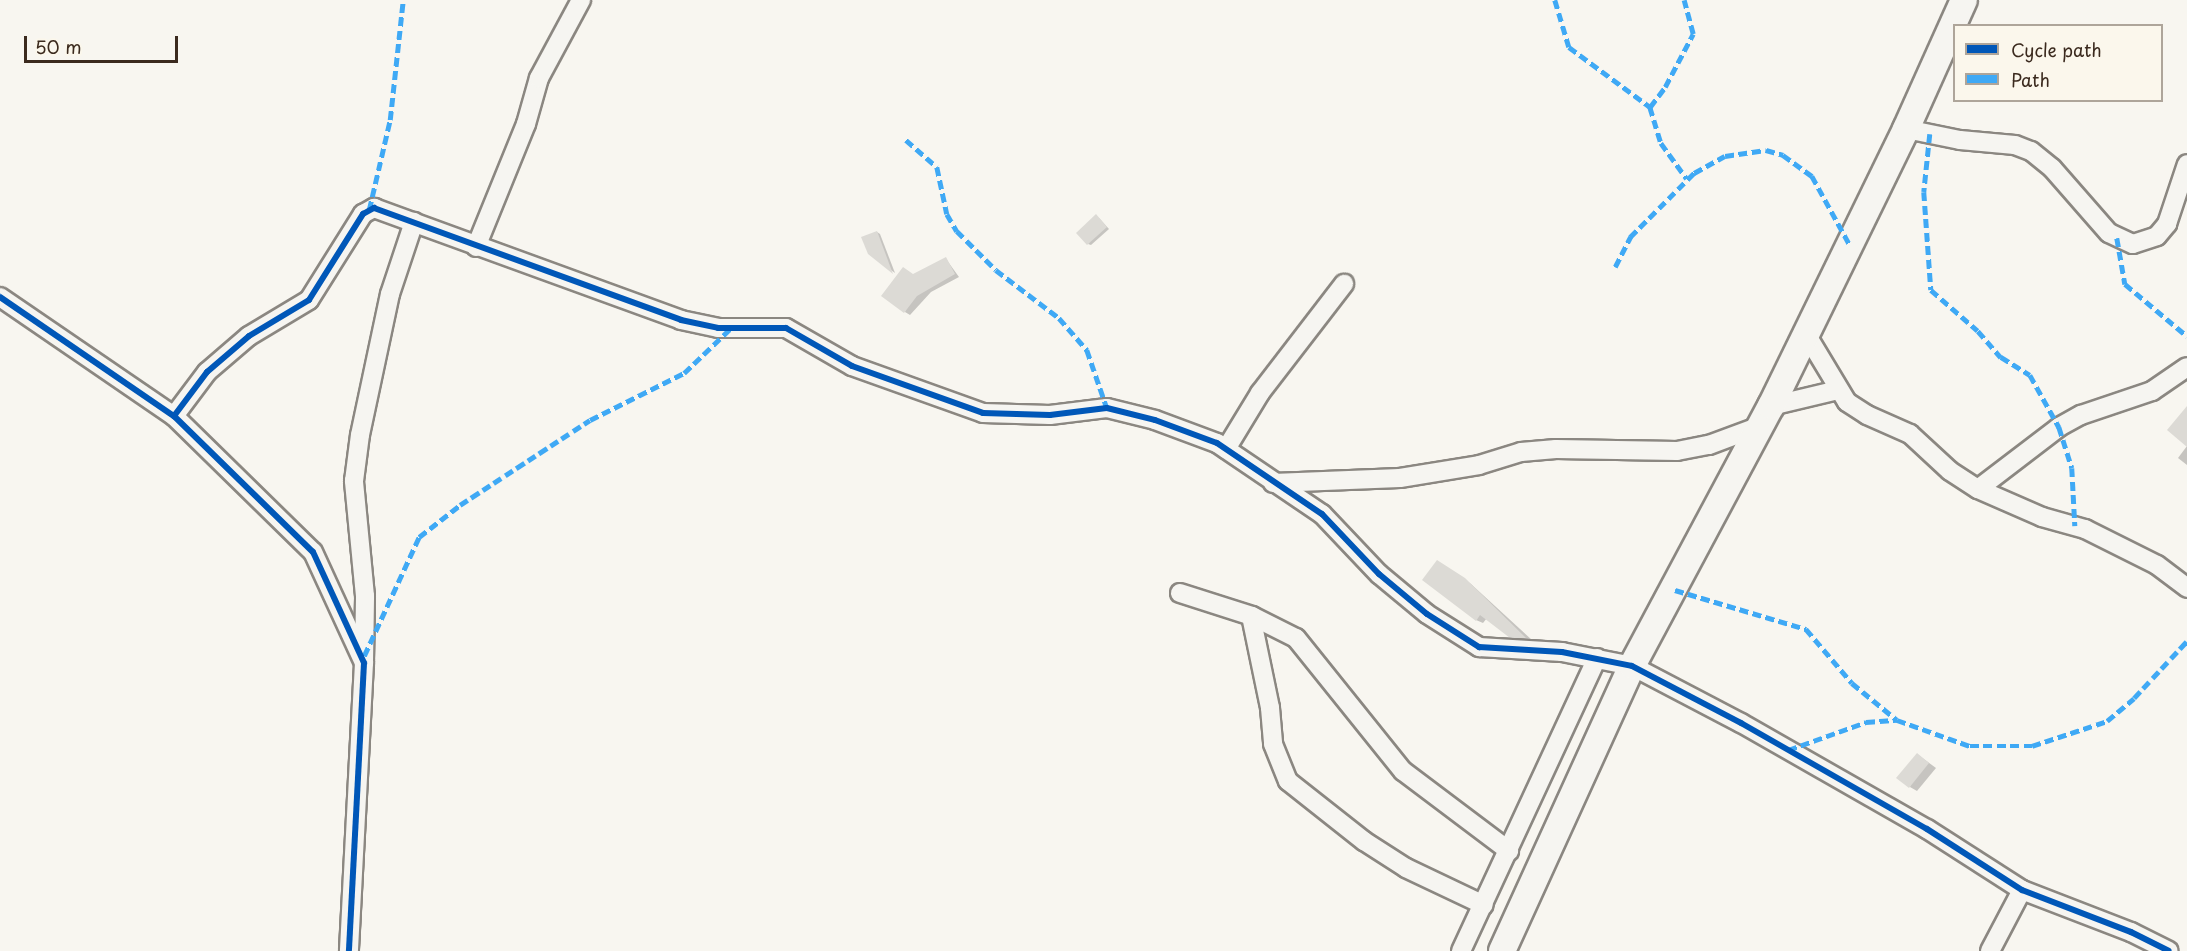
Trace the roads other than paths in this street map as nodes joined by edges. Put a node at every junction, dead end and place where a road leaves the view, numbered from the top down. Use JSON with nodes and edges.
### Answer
{"nodes":[{"id":1,"x":581,"y":0,"type":"edge"},
{"id":2,"x":1964,"y":0,"type":"edge"},
{"id":3,"x":1953,"y":24,"type":"edge"},
{"id":4,"x":1953,"y":24,"type":"edge"},
{"id":5,"x":1906,"y":129,"type":"junction"},
{"id":6,"x":2187,"y":164,"type":"edge"},
{"id":7,"x":411,"y":220,"type":"junction"},
{"id":8,"x":476,"y":247,"type":"junction"},
{"id":9,"x":1344,"y":284,"type":"dead end"},
{"id":10,"x":0,"y":297,"type":"edge"},
{"id":11,"x":1806,"y":334,"type":"junction"},
{"id":12,"x":2187,"y":367,"type":"edge"},
{"id":13,"x":1838,"y":390,"type":"junction"},
{"id":14,"x":174,"y":416,"type":"junction"},
{"id":15,"x":1766,"y":416,"type":"junction"},
{"id":16,"x":1226,"y":448,"type":"junction"},
{"id":17,"x":1273,"y":483,"type":"junction"},
{"id":18,"x":1978,"y":489,"type":"junction"},
{"id":19,"x":2187,"y":588,"type":"edge"},
{"id":20,"x":1180,"y":593,"type":"dead end"},
{"id":21,"x":1251,"y":616,"type":"junction"},
{"id":22,"x":1597,"y":658,"type":"junction"},
{"id":23,"x":364,"y":663,"type":"junction"},
{"id":24,"x":1632,"y":666,"type":"junction"},
{"id":25,"x":1509,"y":851,"type":"junction"},
{"id":26,"x":2022,"y":890,"type":"junction"},
{"id":27,"x":1484,"y":904,"type":"junction"},
{"id":28,"x":349,"y":951,"type":"edge"},
{"id":29,"x":1461,"y":951,"type":"edge"},
{"id":30,"x":1502,"y":951,"type":"edge"},
{"id":31,"x":1990,"y":951,"type":"edge"},
{"id":32,"x":2169,"y":951,"type":"edge"}],
"edges":[{"from":1,"to":8,"type":"street"},
{"from":2,"to":4,"type":"main road"},
{"from":3,"to":5,"type":"main road"},
{"from":5,"to":6,"type":"street"},
{"from":5,"to":11,"type":"main road"},
{"from":7,"to":8,"type":"street"},
{"from":7,"to":14,"type":"street"},
{"from":7,"to":23,"type":"street"},
{"from":8,"to":16,"type":"street"},
{"from":9,"to":16,"type":"street"},
{"from":10,"to":14,"type":"street"},
{"from":11,"to":13,"type":"street"},
{"from":11,"to":15,"type":"main road"},
{"from":12,"to":18,"type":"street"},
{"from":13,"to":15,"type":"street"},
{"from":13,"to":18,"type":"street"},
{"from":14,"to":23,"type":"street"},
{"from":15,"to":17,"type":"street"},
{"from":15,"to":24,"type":"main road"},
{"from":16,"to":17,"type":"street"},
{"from":17,"to":22,"type":"street"},
{"from":18,"to":19,"type":"street"},
{"from":20,"to":21,"type":"street"},
{"from":21,"to":25,"type":"street"},
{"from":21,"to":27,"type":"street"},
{"from":22,"to":24,"type":"street"},
{"from":22,"to":25,"type":"street"},
{"from":23,"to":28,"type":"street"},
{"from":24,"to":26,"type":"street"},
{"from":24,"to":30,"type":"main road"},
{"from":25,"to":27,"type":"street"},
{"from":26,"to":31,"type":"street"},
{"from":26,"to":32,"type":"street"},
{"from":27,"to":29,"type":"street"}]}
